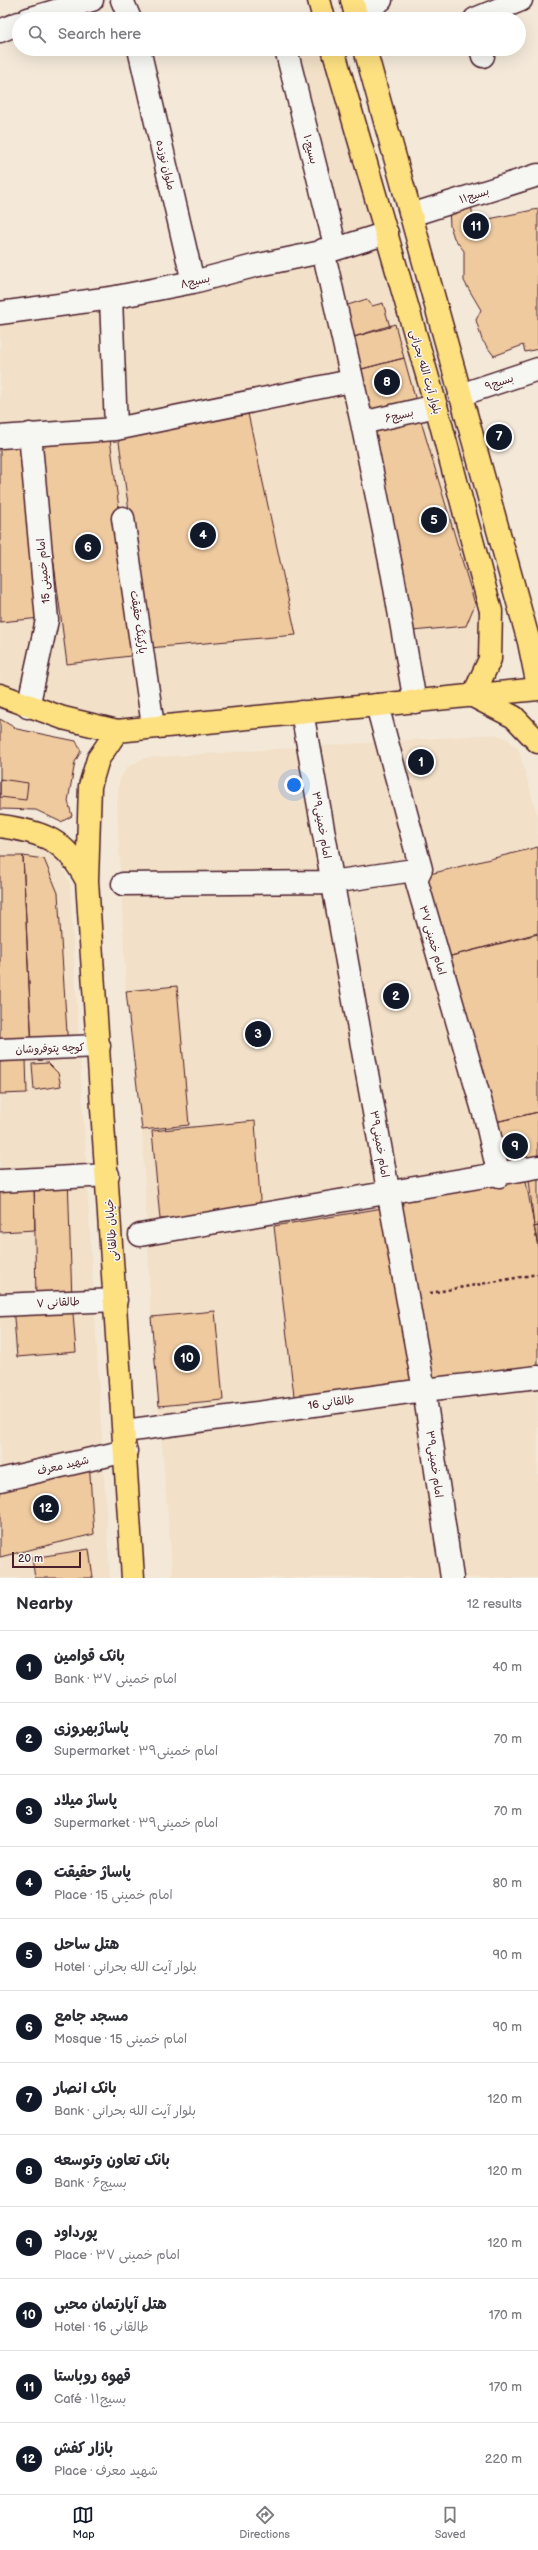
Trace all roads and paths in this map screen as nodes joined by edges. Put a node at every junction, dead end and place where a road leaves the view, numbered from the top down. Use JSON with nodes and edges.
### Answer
{"nodes":[{"id":1,"x":92,"y":0,"type":"edge"},
{"id":2,"x":319,"y":0,"type":"edge"},
{"id":3,"x":381,"y":0,"type":"edge"},
{"id":4,"x":521,"y":0,"type":"edge"},
{"id":5,"x":40,"y":12,"type":"edge"},
{"id":6,"x":322,"y":12,"type":"edge"},
{"id":7,"x":355,"y":12,"type":"edge"},
{"id":8,"x":492,"y":12,"type":"edge"},
{"id":9,"x":12,"y":24,"type":"edge"},
{"id":10,"x":0,"y":32,"type":"edge"},
{"id":11,"x":141,"y":56,"type":"edge"},
{"id":12,"x":287,"y":56,"type":"edge"},
{"id":13,"x":335,"y":56,"type":"edge"},
{"id":14,"x":367,"y":56,"type":"edge"},
{"id":15,"x":538,"y":175,"type":"edge"},
{"id":16,"x":410,"y":215,"type":"junction"},
{"id":17,"x":387,"y":233,"type":"junction"},
{"id":18,"x":329,"y":250,"type":"junction"},
{"id":19,"x":193,"y":282,"type":"junction"},
{"id":20,"x":111,"y":298,"type":"junction"},
{"id":21,"x":0,"y":313,"type":"edge"},
{"id":22,"x":538,"y":369,"type":"edge"},
{"id":23,"x":351,"y":381,"type":"junction"},
{"id":24,"x":460,"y":395,"type":"junction"},
{"id":25,"x":436,"y":406,"type":"junction"},
{"id":26,"x":362,"y":423,"type":"junction"},
{"id":27,"x":116,"y":429,"type":"junction"},
{"id":28,"x":30,"y":434,"type":"junction"},
{"id":29,"x":0,"y":437,"type":"edge"},
{"id":30,"x":123,"y":518,"type":"dead end"},
{"id":31,"x":495,"y":521,"type":"junction"},
{"id":32,"x":470,"y":530,"type":"junction"},
{"id":33,"x":533,"y":648,"type":"edge"},
{"id":34,"x":538,"y":687,"type":"edge"},
{"id":35,"x":0,"y":695,"type":"edge"},
{"id":36,"x":473,"y":696,"type":"junction"},
{"id":37,"x":415,"y":702,"type":"junction"},
{"id":38,"x":378,"y":705,"type":"junction"},
{"id":39,"x":28,"y":707,"type":"junction"},
{"id":40,"x":302,"y":712,"type":"junction"},
{"id":41,"x":153,"y":726,"type":"junction"},
{"id":42,"x":117,"y":731,"type":"junction"},
{"id":43,"x":538,"y":742,"type":"edge"},
{"id":44,"x":0,"y":826,"type":"edge"},
{"id":45,"x":421,"y":869,"type":"junction"},
{"id":46,"x":87,"y":881,"type":"junction"},
{"id":47,"x":332,"y":882,"type":"junction"},
{"id":48,"x":123,"y":884,"type":"dead end"},
{"id":49,"x":99,"y":1046,"type":"junction"},
{"id":50,"x":0,"y":1050,"type":"edge"},
{"id":51,"x":538,"y":1168,"type":"edge"},
{"id":52,"x":108,"y":1175,"type":"junction"},
{"id":53,"x":499,"y":1176,"type":"junction"},
{"id":54,"x":0,"y":1181,"type":"edge"},
{"id":55,"x":388,"y":1194,"type":"junction"},
{"id":56,"x":140,"y":1235,"type":"dead end"},
{"id":57,"x":538,"y":1274,"type":"edge"},
{"id":58,"x":408,"y":1298,"type":"junction"},
{"id":59,"x":116,"y":1300,"type":"junction"},
{"id":60,"x":0,"y":1305,"type":"edge"},
{"id":61,"x":538,"y":1377,"type":"edge"},
{"id":62,"x":424,"y":1390,"type":"junction"},
{"id":63,"x":125,"y":1441,"type":"junction"},
{"id":64,"x":0,"y":1480,"type":"edge"},
{"id":65,"x":133,"y":1578,"type":"edge"},
{"id":66,"x":452,"y":1578,"type":"edge"}],
"edges":[{"from":1,"to":5,"type":"street"},
{"from":2,"to":6,"type":"main road"},
{"from":3,"to":7,"type":"street"},
{"from":4,"to":8,"type":"street"},
{"from":9,"to":10,"type":"street"},
{"from":11,"to":19,"type":"street","name":"ملوان نوزده"},
{"from":12,"to":18,"type":"street","name":"بسیج۱۰"},
{"from":13,"to":17,"type":"main road","name":"بلوار آیت الله بحرانی"},
{"from":14,"to":16,"type":"main road"},
{"from":15,"to":16,"type":"street","name":"بسیج۱۱"},
{"from":16,"to":24,"type":"main road"},
{"from":17,"to":18,"type":"street","name":"بسیج۸"},
{"from":17,"to":25,"type":"main road","name":"بلوار آیت الله بحرانی"},
{"from":18,"to":19,"type":"street","name":"بسیج۸"},
{"from":18,"to":23,"type":"street","name":"بسیج۱۰"},
{"from":19,"to":20,"type":"street","name":"بسیج۸"},
{"from":20,"to":21,"type":"street","name":"بسیج۸"},
{"from":20,"to":27,"type":"street"},
{"from":22,"to":24,"type":"street","name":"بسیج۹"},
{"from":23,"to":26,"type":"street","name":"بسیج۱۰"},
{"from":23,"to":27,"type":"street"},
{"from":24,"to":31,"type":"main road"},
{"from":25,"to":26,"type":"street","name":"بسیج۶"},
{"from":25,"to":32,"type":"main road","name":"بلوار آیت الله بحرانی"},
{"from":26,"to":37,"type":"street","name":"بسیج۱۰"},
{"from":27,"to":28,"type":"street"},
{"from":28,"to":29,"type":"street"},
{"from":28,"to":39,"type":"street","name":"امام خمینی 15"},
{"from":30,"to":41,"type":"street","name":"پارکینگ حقیقت"},
{"from":31,"to":32,"type":"main road"},
{"from":31,"to":33,"type":"main road"},
{"from":32,"to":36,"type":"main road","name":"بلوار آیت الله بحرانی"},
{"from":33,"to":34,"type":"main road"},
{"from":34,"to":36,"type":"main road"},
{"from":35,"to":39,"type":"main road"},
{"from":36,"to":37,"type":"main road"},
{"from":36,"to":43,"type":"main road"},
{"from":37,"to":38,"type":"main road"},
{"from":38,"to":40,"type":"main road"},
{"from":38,"to":45,"type":"street","name":"امام خمینی ۳۷"},
{"from":39,"to":42,"type":"main road"},
{"from":40,"to":41,"type":"main road"},
{"from":40,"to":47,"type":"street","name":"امام خمینی۳۹"},
{"from":41,"to":42,"type":"main road"},
{"from":42,"to":46,"type":"main road","name":"خیابان طالقانی"},
{"from":44,"to":46,"type":"main road"},
{"from":45,"to":47,"type":"street"},
{"from":45,"to":53,"type":"street","name":"امام خمینی ۳۷"},
{"from":46,"to":49,"type":"main road","name":"خیابان طالقانی"},
{"from":47,"to":48,"type":"street"},
{"from":47,"to":55,"type":"street","name":"امام خمینی۳۹"},
{"from":49,"to":50,"type":"street","name":"کوچه پتوفروشان"},
{"from":49,"to":52,"type":"main road","name":"خیابان طالقانی"},
{"from":51,"to":53,"type":"street"},
{"from":52,"to":54,"type":"street"},
{"from":52,"to":59,"type":"main road","name":"خیابان طالقانی"},
{"from":53,"to":55,"type":"street"},
{"from":55,"to":56,"type":"street"},
{"from":55,"to":58,"type":"street","name":"امام خمینی۳۹"},
{"from":57,"to":58,"type":"path"},
{"from":58,"to":62,"type":"street","name":"امام خمینی۳۹"},
{"from":59,"to":60,"type":"street","name":"طالقانی ۷"},
{"from":59,"to":63,"type":"main road","name":"خیابان طالقانی"},
{"from":61,"to":62,"type":"street","name":"طالقانی 16"},
{"from":62,"to":63,"type":"street","name":"طالقانی 16"},
{"from":62,"to":66,"type":"street","name":"امام خمینی۳۹"},
{"from":63,"to":64,"type":"street","name":"شهید معرف"},
{"from":63,"to":65,"type":"main road","name":"خیابان طالقانی"}]}
